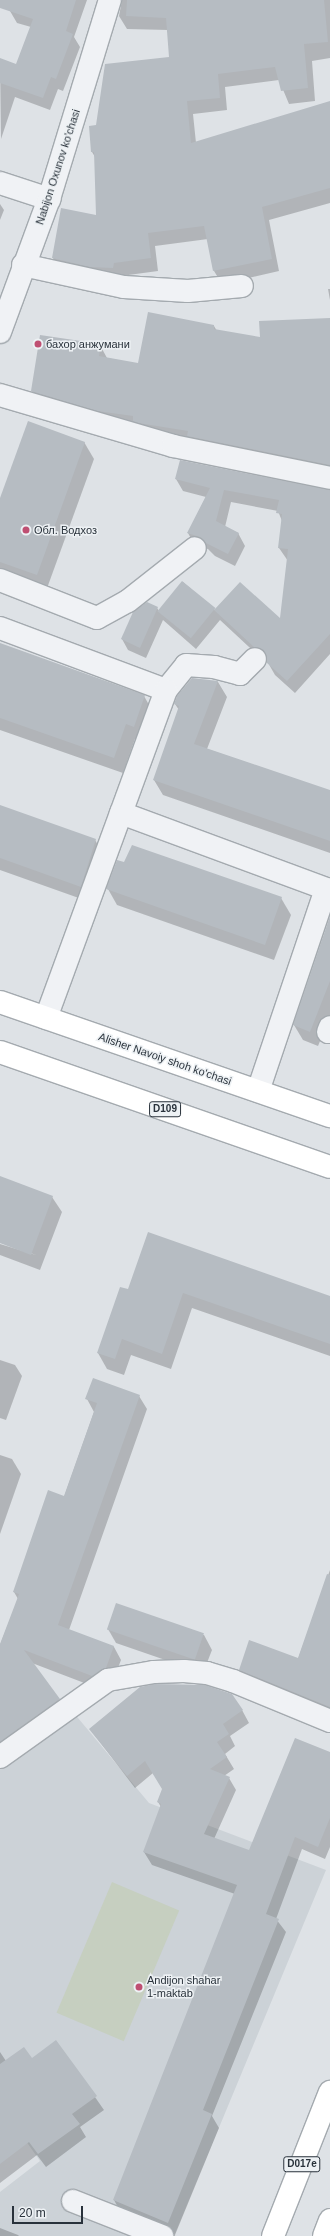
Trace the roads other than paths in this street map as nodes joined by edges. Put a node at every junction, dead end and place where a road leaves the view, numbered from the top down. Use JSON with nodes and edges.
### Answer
{"nodes":[{"id":1,"x":110,"y":0,"type":"edge"},
{"id":2,"x":0,"y":183,"type":"edge"},
{"id":3,"x":49,"y":199,"type":"junction"},
{"id":4,"x":23,"y":265,"type":"junction"},
{"id":5,"x":242,"y":286,"type":"dead end"},
{"id":6,"x":0,"y":332,"type":"edge"},
{"id":7,"x":0,"y":395,"type":"edge"},
{"id":8,"x":330,"y":478,"type":"edge"},
{"id":9,"x":195,"y":548,"type":"dead end"},
{"id":10,"x":0,"y":580,"type":"edge"},
{"id":11,"x":0,"y":628,"type":"edge"},
{"id":12,"x":255,"y":659,"type":"dead end"},
{"id":13,"x":166,"y":690,"type":"junction"},
{"id":14,"x":121,"y":813,"type":"junction"},
{"id":15,"x":0,"y":1002,"type":"edge"},
{"id":16,"x":46,"y":1018,"type":"junction"},
{"id":17,"x":0,"y":1052,"type":"edge"},
{"id":18,"x":258,"y":1091,"type":"junction"},
{"id":19,"x":330,"y":1116,"type":"edge"},
{"id":20,"x":330,"y":1167,"type":"edge"},
{"id":21,"x":330,"y":1721,"type":"edge"},
{"id":22,"x":0,"y":1757,"type":"edge"},
{"id":23,"x":330,"y":2092,"type":"edge"},
{"id":24,"x":73,"y":2200,"type":"dead end"},
{"id":25,"x":330,"y":2220,"type":"edge"},
{"id":26,"x":162,"y":2236,"type":"edge"},
{"id":27,"x":273,"y":2236,"type":"edge"},
{"id":28,"x":324,"y":2236,"type":"edge"}],
"edges":[{"from":1,"to":3,"type":"street","name":"Nabijon Oxunov ko'chasi"},
{"from":2,"to":3,"type":"street"},
{"from":3,"to":4,"type":"street","name":"Nabijon Oxunov ko'chasi"},
{"from":4,"to":5,"type":"street"},
{"from":4,"to":6,"type":"street","name":"Nabijon Oxunov ko'chasi"},
{"from":7,"to":8,"type":"street"},
{"from":9,"to":10,"type":"street"},
{"from":11,"to":13,"type":"street"},
{"from":12,"to":13,"type":"street"},
{"from":13,"to":14,"type":"street"},
{"from":14,"to":16,"type":"street"},
{"from":14,"to":18,"type":"street"},
{"from":15,"to":16,"type":"main road","name":"Alisher Navoiy shoh ko'chasi"},
{"from":16,"to":18,"type":"main road","name":"Alisher Navoiy shoh ko'chasi"},
{"from":17,"to":20,"type":"main road","number":"D109"},
{"from":18,"to":19,"type":"main road","name":"Alisher Navoiy shoh ko'chasi"},
{"from":21,"to":22,"type":"street"},
{"from":23,"to":27,"type":"main road","number":"D017e"},
{"from":24,"to":26,"type":"street"},
{"from":25,"to":28,"type":"main road"}]}
